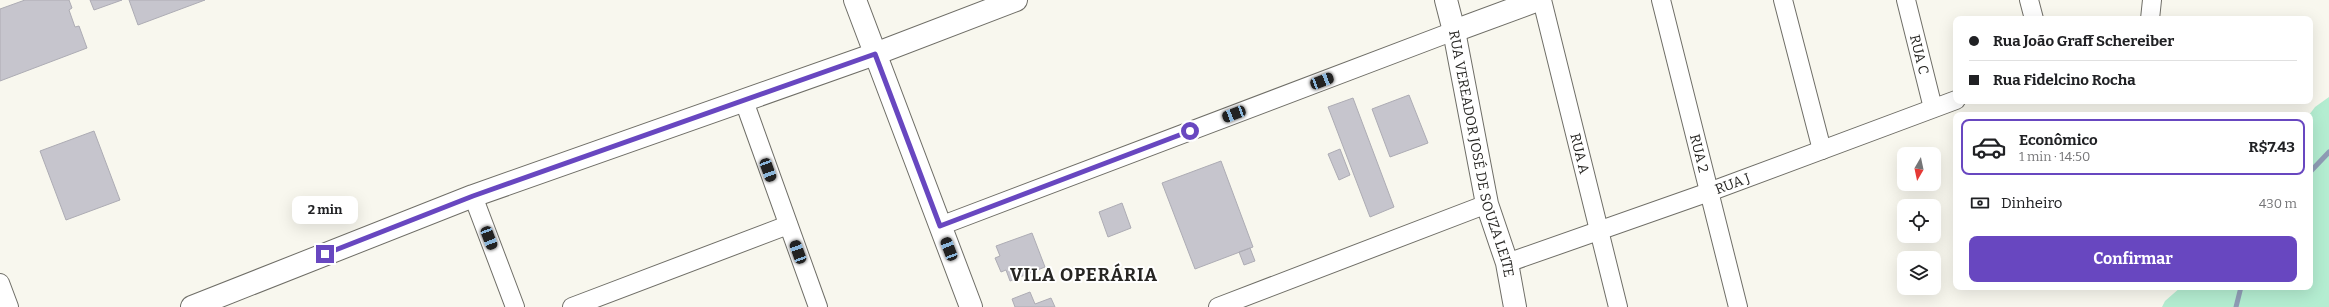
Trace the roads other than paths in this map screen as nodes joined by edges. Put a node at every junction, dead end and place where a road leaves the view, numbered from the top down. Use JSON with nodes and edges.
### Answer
{"nodes":[{"id":1,"x":854,"y":0,"type":"edge"},
{"id":2,"x":1016,"y":0,"type":"edge"},
{"id":3,"x":1446,"y":0,"type":"edge"},
{"id":4,"x":1538,"y":0,"type":"edge"},
{"id":5,"x":1542,"y":0,"type":"edge"},
{"id":6,"x":1662,"y":0,"type":"edge"},
{"id":7,"x":1784,"y":0,"type":"edge"},
{"id":8,"x":1906,"y":0,"type":"edge"},
{"id":9,"x":2029,"y":0,"type":"edge"},
{"id":10,"x":2033,"y":16,"type":"edge"},
{"id":11,"x":1454,"y":31,"type":"junction"},
{"id":12,"x":875,"y":54,"type":"junction"},
{"id":13,"x":744,"y":101,"type":"junction"},
{"id":14,"x":1953,"y":101,"type":"edge"},
{"id":15,"x":1933,"y":108,"type":"junction"},
{"id":16,"x":1822,"y":150,"type":"junction"},
{"id":17,"x":1709,"y":192,"type":"junction"},
{"id":18,"x":473,"y":196,"type":"junction"},
{"id":19,"x":1487,"y":204,"type":"junction"},
{"id":20,"x":788,"y":225,"type":"junction"},
{"id":21,"x":940,"y":226,"type":"junction"},
{"id":22,"x":1598,"y":231,"type":"junction"},
{"id":23,"x":1507,"y":263,"type":"junction"},
{"id":24,"x":0,"y":283,"type":"edge"},
{"id":25,"x":9,"y":307,"type":"edge"},
{"id":26,"x":192,"y":307,"type":"edge"},
{"id":27,"x":515,"y":307,"type":"edge"},
{"id":28,"x":572,"y":307,"type":"edge"},
{"id":29,"x":818,"y":307,"type":"edge"},
{"id":30,"x":971,"y":307,"type":"edge"},
{"id":31,"x":1218,"y":307,"type":"edge"},
{"id":32,"x":1515,"y":307,"type":"edge"},
{"id":33,"x":1618,"y":307,"type":"edge"},
{"id":34,"x":1738,"y":307,"type":"edge"}],
"edges":[{"from":1,"to":12,"type":"street"},
{"from":2,"to":12,"type":"street"},
{"from":3,"to":11,"type":"street","name":"RUA VEREADOR JOSÉ DE SOUZA LEITE"},
{"from":4,"to":11,"type":"street"},
{"from":5,"to":22,"type":"street","name":"RUA A"},
{"from":6,"to":17,"type":"street","name":"RUA 2"},
{"from":7,"to":16,"type":"street"},
{"from":8,"to":15,"type":"street","name":"RUA C"},
{"from":9,"to":10,"type":"street"},
{"from":11,"to":19,"type":"street","name":"RUA VEREADOR JOSÉ DE SOUZA LEITE"},
{"from":11,"to":21,"type":"street"},
{"from":12,"to":13,"type":"street"},
{"from":12,"to":21,"type":"street"},
{"from":13,"to":18,"type":"street"},
{"from":13,"to":20,"type":"street"},
{"from":14,"to":15,"type":"street","name":"RUA J"},
{"from":15,"to":16,"type":"street","name":"RUA J"},
{"from":16,"to":17,"type":"street","name":"RUA J"},
{"from":17,"to":22,"type":"street","name":"RUA J"},
{"from":17,"to":34,"type":"street","name":"RUA 2"},
{"from":18,"to":26,"type":"street"},
{"from":18,"to":27,"type":"street"},
{"from":19,"to":23,"type":"street","name":"RUA VEREADOR JOSÉ DE SOUZA LEITE"},
{"from":19,"to":31,"type":"street"},
{"from":20,"to":28,"type":"street"},
{"from":20,"to":29,"type":"street"},
{"from":21,"to":30,"type":"street"},
{"from":22,"to":23,"type":"street","name":"RUA J"},
{"from":22,"to":33,"type":"street","name":"RUA A"},
{"from":23,"to":32,"type":"street","name":"RUA VEREADOR JOSÉ DE SOUZA LEITE"},
{"from":24,"to":25,"type":"street"}]}
